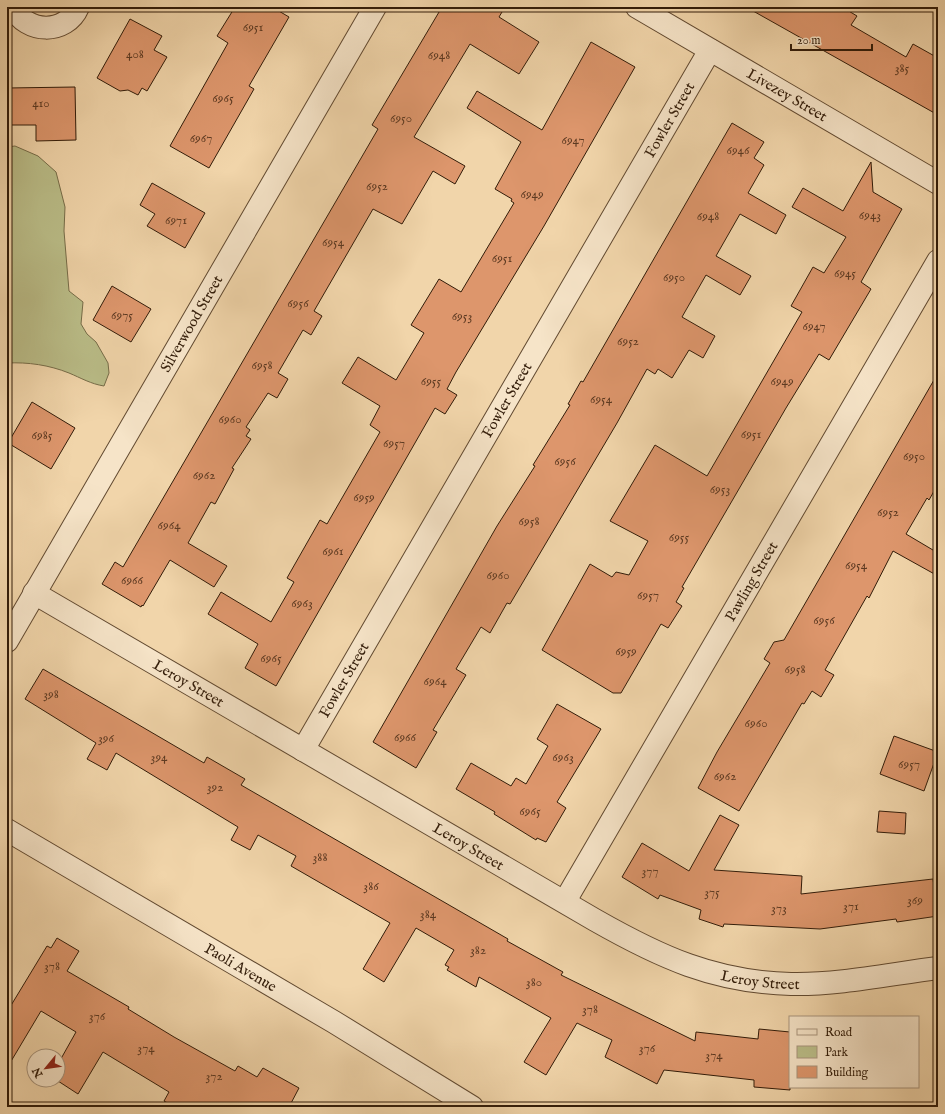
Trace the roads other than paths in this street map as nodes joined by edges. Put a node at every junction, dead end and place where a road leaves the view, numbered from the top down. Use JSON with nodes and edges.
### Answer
{"nodes":[{"id":1,"x":13,"y":7,"type":"edge"},
{"id":2,"x":78,"y":7,"type":"edge"},
{"id":3,"x":375,"y":7,"type":"edge"},
{"id":4,"x":637,"y":7,"type":"edge"},
{"id":5,"x":710,"y":50,"type":"junction"},
{"id":6,"x":938,"y":183,"type":"edge"},
{"id":7,"x":938,"y":261,"type":"edge"},
{"id":8,"x":34,"y":593,"type":"junction"},
{"id":9,"x":7,"y":641,"type":"edge"},
{"id":10,"x":303,"y":750,"type":"junction"},
{"id":11,"x":7,"y":830,"type":"edge"},
{"id":12,"x":565,"y":901,"type":"junction"},
{"id":13,"x":938,"y":968,"type":"edge"},
{"id":14,"x":472,"y":1107,"type":"edge"}],
"edges":[{"from":1,"to":2,"type":"street"},
{"from":3,"to":8,"type":"street","name":"Silverwood Street"},
{"from":4,"to":5,"type":"street","name":"Livezey Street"},
{"from":5,"to":6,"type":"street","name":"Livezey Street"},
{"from":5,"to":10,"type":"street","name":"Fowler Street"},
{"from":7,"to":12,"type":"street","name":"Pawling Street"},
{"from":8,"to":9,"type":"street","name":"Silverwood Street"},
{"from":8,"to":10,"type":"street","name":"Leroy Street"},
{"from":10,"to":12,"type":"street","name":"Leroy Street"},
{"from":11,"to":14,"type":"street","name":"Paoli Avenue"},
{"from":12,"to":13,"type":"street","name":"Leroy Street"}]}
